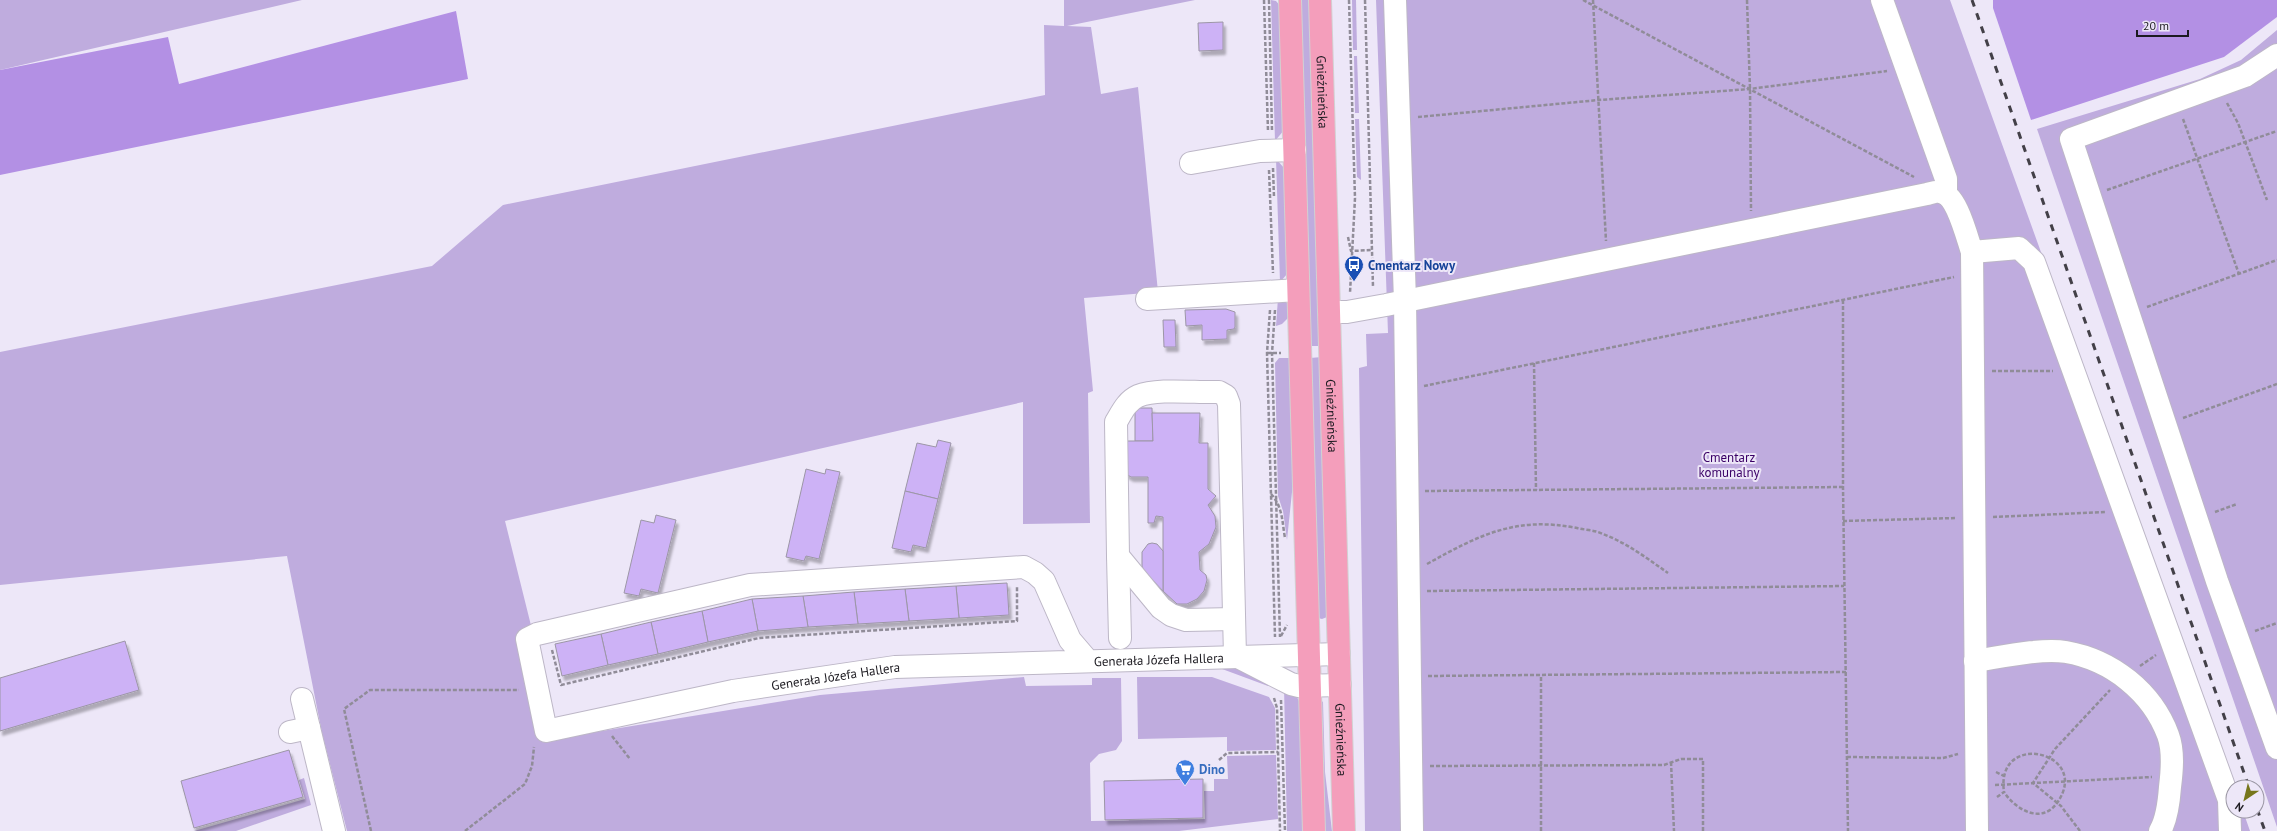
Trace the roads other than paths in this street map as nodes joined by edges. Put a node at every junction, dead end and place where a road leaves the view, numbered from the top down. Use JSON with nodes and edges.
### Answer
{"nodes":[{"id":1,"x":1290,"y":0,"type":"edge"},
{"id":2,"x":1320,"y":0,"type":"edge"},
{"id":3,"x":1395,"y":0,"type":"edge"},
{"id":4,"x":1882,"y":0,"type":"edge"},
{"id":5,"x":2277,"y":55,"type":"edge"},
{"id":6,"x":1294,"y":150,"type":"junction"},
{"id":7,"x":1191,"y":163,"type":"dead end"},
{"id":8,"x":1946,"y":194,"type":"junction"},
{"id":9,"x":1972,"y":263,"type":"junction"},
{"id":10,"x":1298,"y":290,"type":"junction"},
{"id":11,"x":1147,"y":299,"type":"dead end"},
{"id":12,"x":1405,"y":301,"type":"junction"},
{"id":13,"x":1330,"y":312,"type":"junction"},
{"id":14,"x":1118,"y":556,"type":"junction"},
{"id":15,"x":1234,"y":619,"type":"junction"},
{"id":16,"x":1120,"y":638,"type":"dead end"},
{"id":17,"x":1308,"y":654,"type":"junction"},
{"id":18,"x":1339,"y":654,"type":"junction"},
{"id":19,"x":1235,"y":656,"type":"junction"},
{"id":20,"x":1088,"y":660,"type":"junction"},
{"id":21,"x":1975,"y":661,"type":"junction"},
{"id":22,"x":1309,"y":685,"type":"junction"},
{"id":23,"x":1340,"y":685,"type":"junction"},
{"id":24,"x":302,"y":699,"type":"dead end"},
{"id":25,"x":2277,"y":748,"type":"edge"},
{"id":26,"x":334,"y":831,"type":"edge"},
{"id":27,"x":1314,"y":831,"type":"edge"},
{"id":28,"x":1344,"y":831,"type":"edge"},
{"id":29,"x":1412,"y":831,"type":"edge"},
{"id":30,"x":1978,"y":831,"type":"edge"},
{"id":31,"x":2160,"y":831,"type":"edge"},
{"id":32,"x":2230,"y":831,"type":"edge"}],
"edges":[{"from":1,"to":6,"type":"main road"},
{"from":2,"to":13,"type":"main road","name":"Gnieźnieńska"},
{"from":3,"to":12,"type":"street"},
{"from":4,"to":8,"type":"street"},
{"from":5,"to":25,"type":"street"},
{"from":6,"to":7,"type":"street"},
{"from":6,"to":10,"type":"main road"},
{"from":8,"to":9,"type":"street"},
{"from":8,"to":12,"type":"street"},
{"from":9,"to":21,"type":"street"},
{"from":9,"to":32,"type":"street"},
{"from":10,"to":11,"type":"street"},
{"from":10,"to":17,"type":"main road"},
{"from":12,"to":13,"type":"street"},
{"from":12,"to":29,"type":"street"},
{"from":13,"to":18,"type":"main road","name":"Gnieźnieńska"},
{"from":14,"to":15,"type":"street"},
{"from":14,"to":15,"type":"street"},
{"from":14,"to":16,"type":"street"},
{"from":15,"to":19,"type":"street"},
{"from":17,"to":18,"type":"street","name":"Generała Józefa Hallera"},
{"from":17,"to":19,"type":"street","name":"Generała Józefa Hallera"},
{"from":17,"to":22,"type":"main road"},
{"from":18,"to":23,"type":"main road","name":"Gnieźnieńska"},
{"from":19,"to":20,"type":"street","name":"Generała Józefa Hallera"},
{"from":19,"to":22,"type":"street","name":"Generała Józefa Hallera"},
{"from":20,"to":20,"type":"street","name":"Generała Józefa Hallera"},
{"from":21,"to":30,"type":"street"},
{"from":21,"to":31,"type":"street"},
{"from":22,"to":23,"type":"street","name":"Generała Józefa Hallera"},
{"from":22,"to":27,"type":"main road"},
{"from":23,"to":28,"type":"main road","name":"Gnieźnieńska"},
{"from":24,"to":26,"type":"street"}]}
